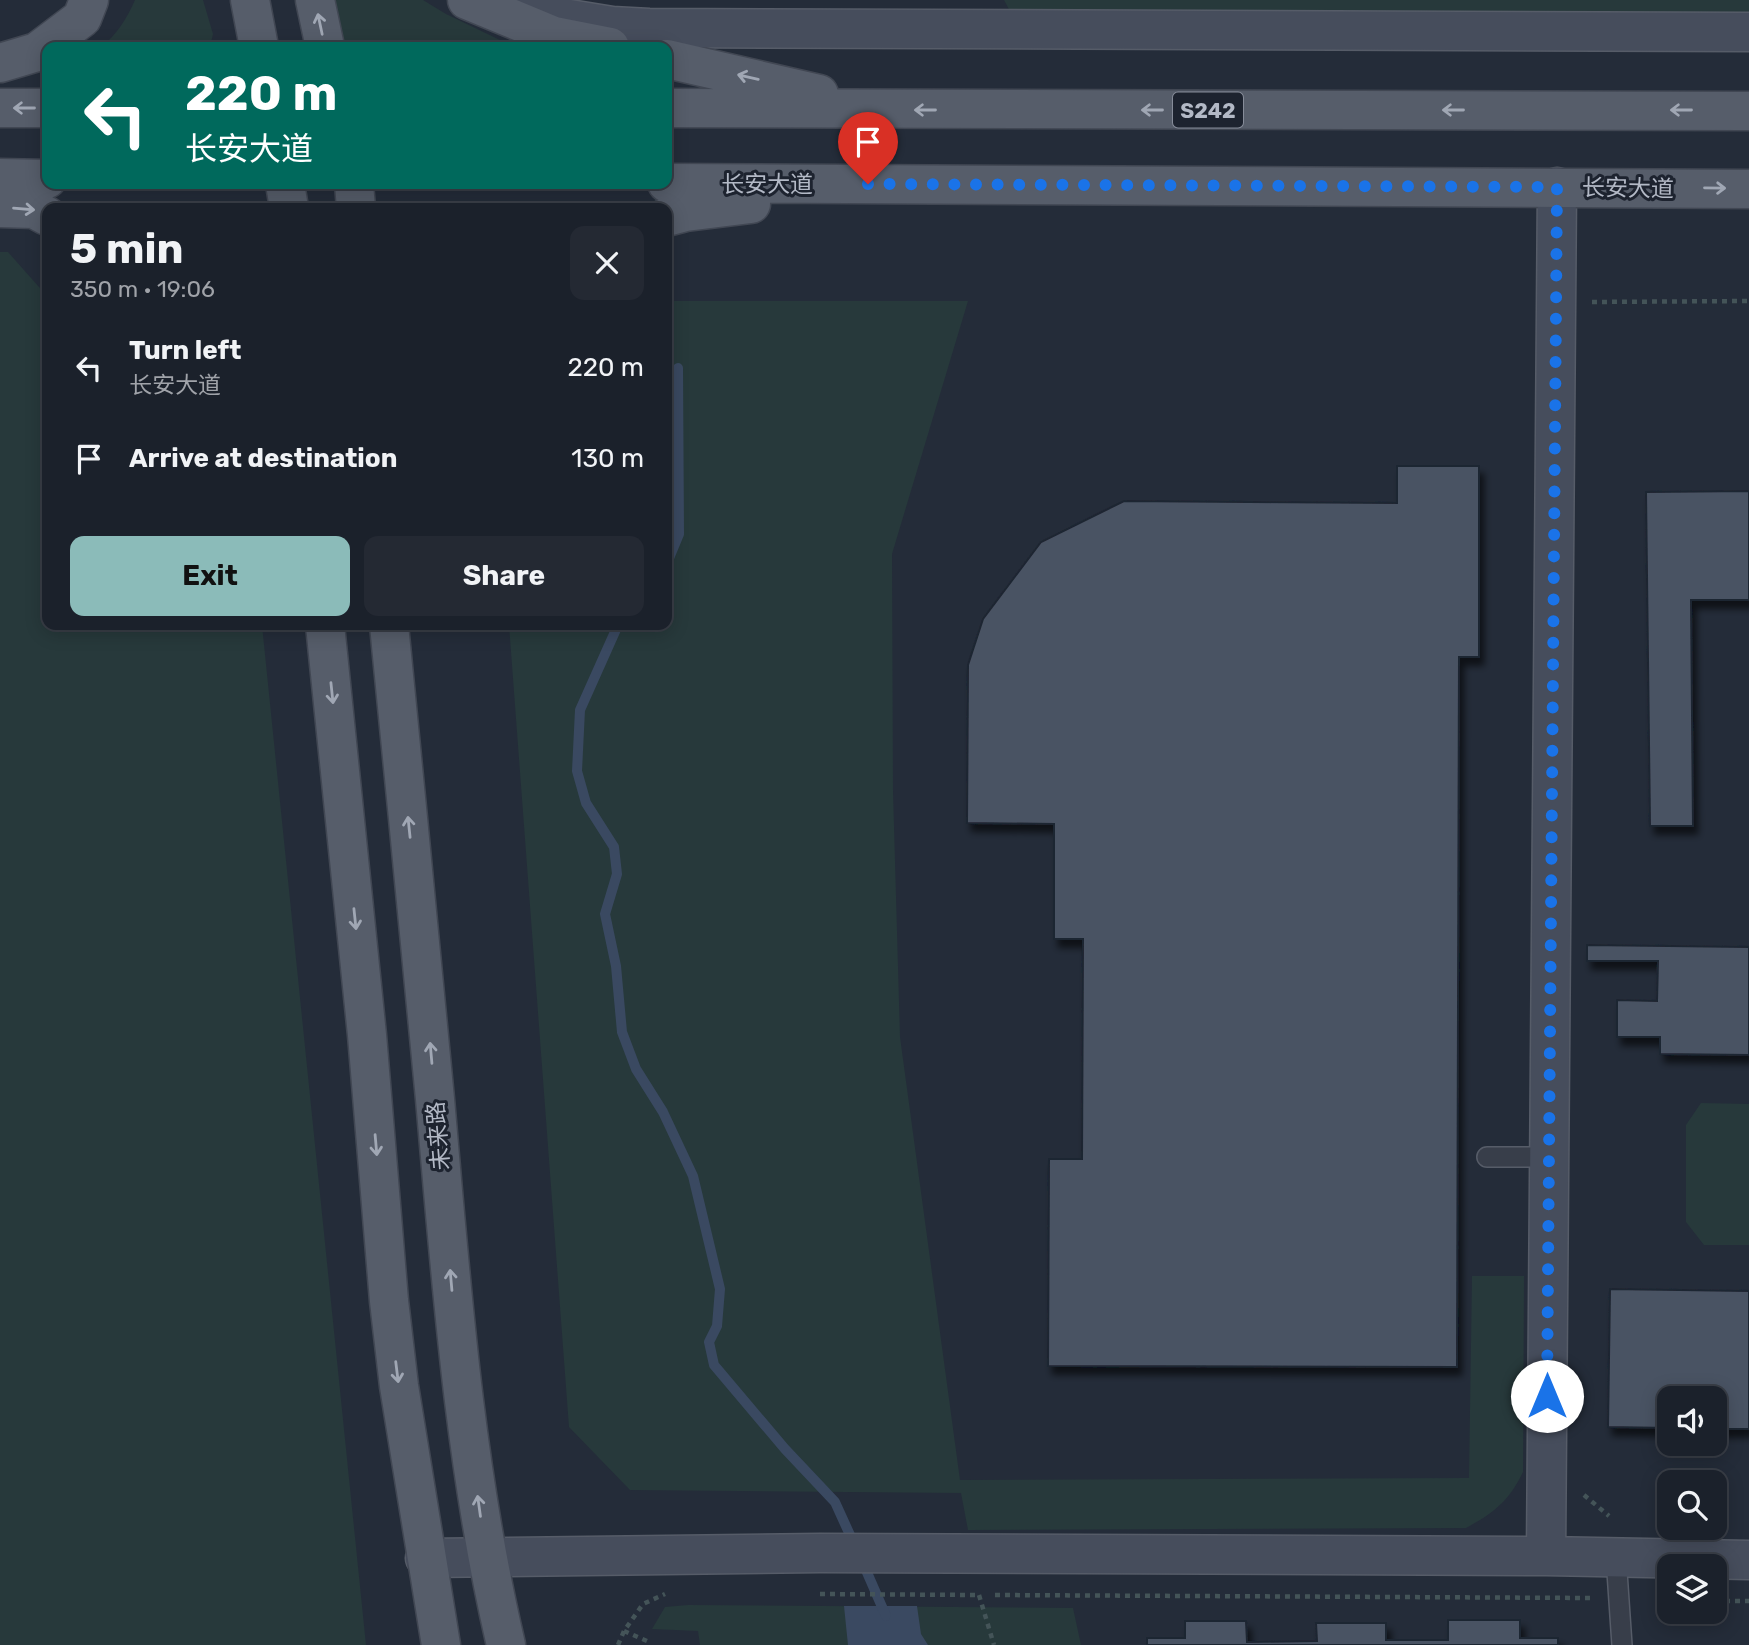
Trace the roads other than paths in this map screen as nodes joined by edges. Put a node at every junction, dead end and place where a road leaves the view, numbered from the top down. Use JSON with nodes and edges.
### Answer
{"nodes":[{"id":1,"x":89,"y":0,"type":"edge"},
{"id":2,"x":250,"y":0,"type":"edge"},
{"id":3,"x":315,"y":0,"type":"edge"},
{"id":4,"x":467,"y":0,"type":"edge"},
{"id":5,"x":508,"y":0,"type":"edge"},
{"id":6,"x":1749,"y":32,"type":"edge"},
{"id":7,"x":50,"y":42,"type":"edge"},
{"id":8,"x":259,"y":42,"type":"edge"},
{"id":9,"x":324,"y":42,"type":"edge"},
{"id":10,"x":585,"y":42,"type":"edge"},
{"id":11,"x":42,"y":48,"type":"edge"},
{"id":12,"x":672,"y":60,"type":"edge"},
{"id":13,"x":0,"y":63,"type":"edge"},
{"id":14,"x":0,"y":108,"type":"edge"},
{"id":15,"x":42,"y":108,"type":"edge"},
{"id":16,"x":672,"y":108,"type":"edge"},
{"id":17,"x":886,"y":110,"type":"junction"},
{"id":18,"x":1749,"y":111,"type":"edge"},
{"id":19,"x":0,"y":178,"type":"edge"},
{"id":20,"x":42,"y":178,"type":"edge"},
{"id":21,"x":672,"y":183,"type":"edge"},
{"id":22,"x":893,"y":184,"type":"junction"},
{"id":23,"x":1557,"y":187,"type":"junction"},
{"id":24,"x":1749,"y":189,"type":"edge"},
{"id":25,"x":0,"y":208,"type":"edge"},
{"id":26,"x":42,"y":213,"type":"edge"},
{"id":27,"x":672,"y":216,"type":"edge"},
{"id":28,"x":326,"y":630,"type":"edge"},
{"id":29,"x":389,"y":630,"type":"edge"},
{"id":30,"x":1487,"y":1157,"type":"dead end"},
{"id":31,"x":1549,"y":1157,"type":"junction"},
{"id":32,"x":486,"y":1556,"type":"junction"},
{"id":33,"x":1546,"y":1556,"type":"junction"},
{"id":34,"x":1616,"y":1557,"type":"junction"},
{"id":35,"x":425,"y":1558,"type":"junction"},
{"id":36,"x":1749,"y":1560,"type":"edge"},
{"id":37,"x":441,"y":1645,"type":"edge"},
{"id":38,"x":506,"y":1645,"type":"edge"},
{"id":39,"x":1622,"y":1645,"type":"edge"}],
"edges":[{"from":1,"to":7,"type":"main road"},
{"from":2,"to":8,"type":"main road"},
{"from":9,"to":3,"type":"main road","one_way":true},
{"from":4,"to":10,"type":"main road"},
{"from":5,"to":6,"type":"street"},
{"from":11,"to":13,"type":"main road"},
{"from":17,"to":12,"type":"main road","one_way":true},
{"from":15,"to":14,"type":"main road","one_way":true},
{"from":16,"to":17,"type":"main road","number":"S242"},
{"from":18,"to":17,"type":"main road","number":"S242","one_way":true},
{"from":19,"to":20,"type":"main road"},
{"from":21,"to":22,"type":"main road","name":"长安大道"},
{"from":22,"to":23,"type":"main road","name":"长安大道"},
{"from":22,"to":27,"type":"main road"},
{"from":23,"to":24,"type":"main road","name":"长安大道","one_way":true},
{"from":23,"to":31,"type":"street"},
{"from":25,"to":26,"type":"main road","one_way":true},
{"from":28,"to":35,"type":"main road","one_way":true},
{"from":32,"to":29,"type":"main road","name":"未来路","one_way":true},
{"from":30,"to":31,"type":"lane"},
{"from":31,"to":33,"type":"street"},
{"from":32,"to":33,"type":"street"},
{"from":32,"to":35,"type":"street"},
{"from":32,"to":38,"type":"main road","name":"未来路"},
{"from":33,"to":34,"type":"street"},
{"from":34,"to":36,"type":"street"},
{"from":34,"to":39,"type":"lane"},
{"from":35,"to":37,"type":"main road"}]}
